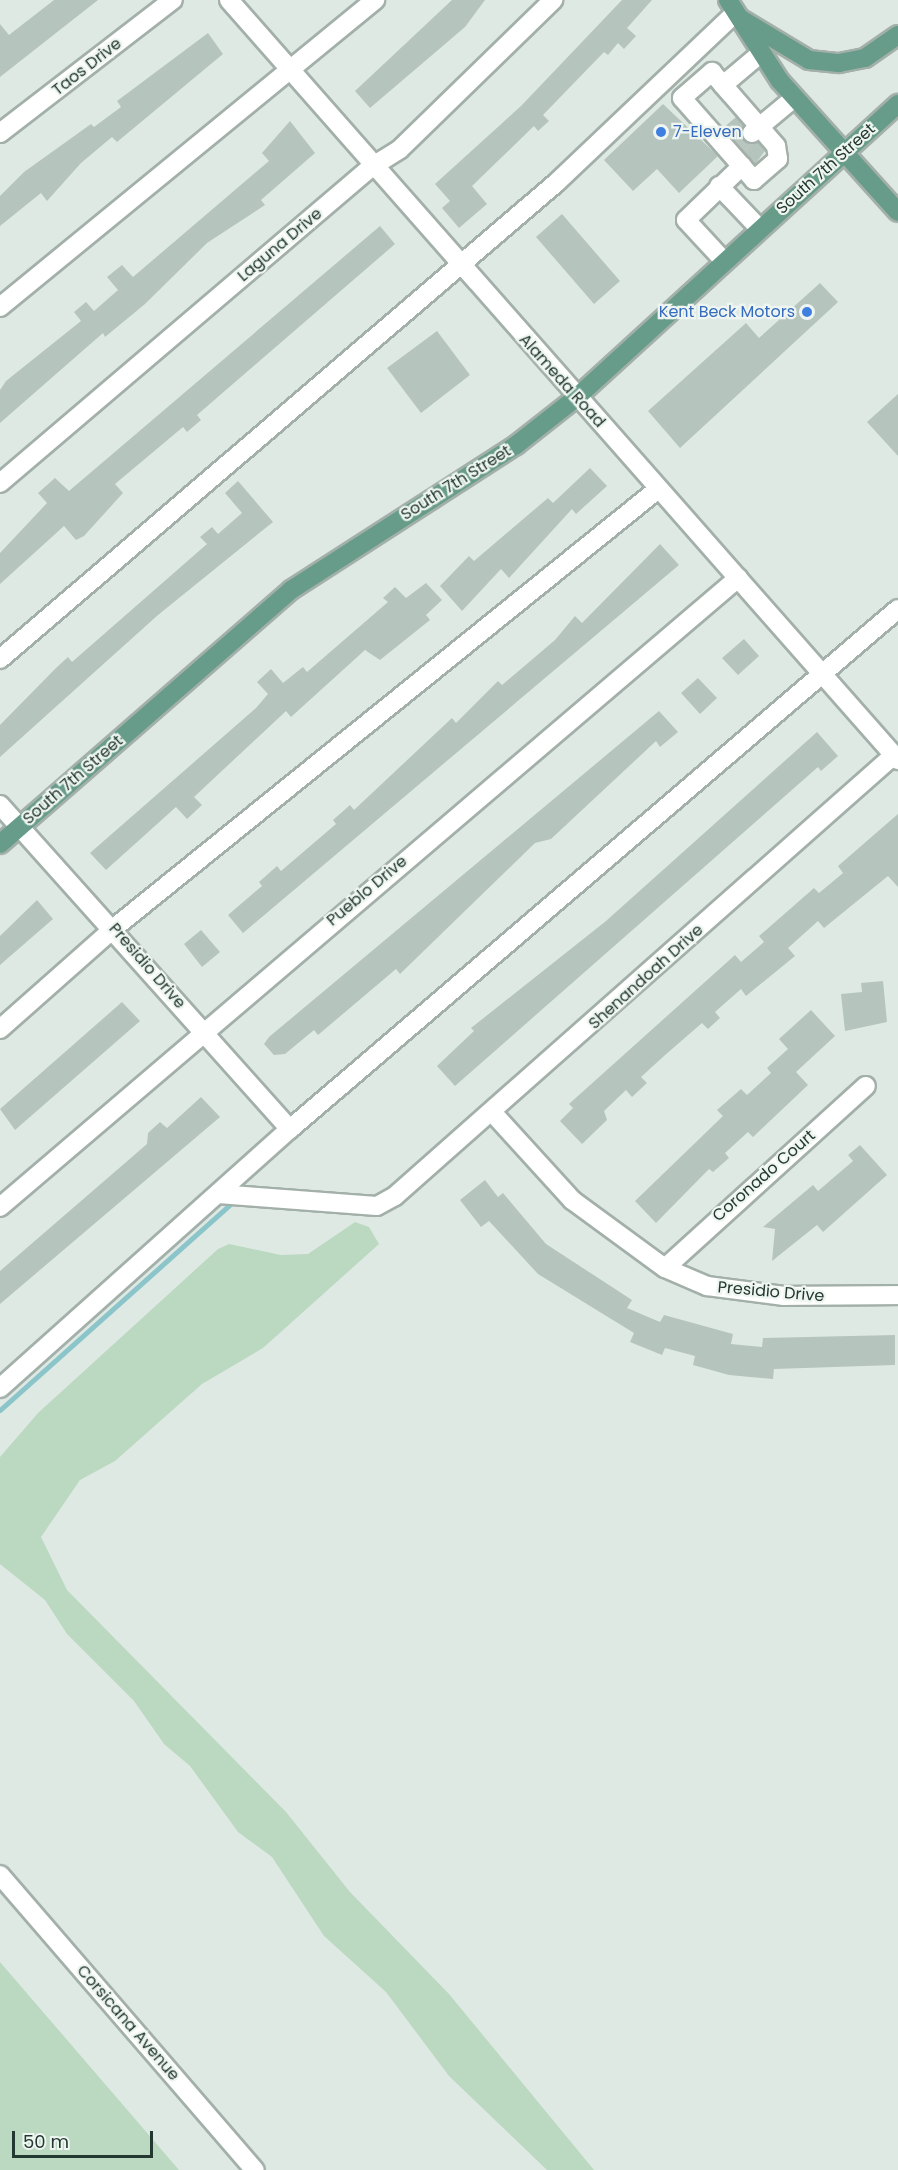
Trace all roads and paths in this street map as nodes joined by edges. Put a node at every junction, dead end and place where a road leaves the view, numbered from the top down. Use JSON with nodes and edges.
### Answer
{"nodes":[{"id":1,"x":173,"y":0,"type":"edge"},
{"id":2,"x":229,"y":0,"type":"edge"},
{"id":3,"x":375,"y":0,"type":"edge"},
{"id":4,"x":553,"y":0,"type":"edge"},
{"id":5,"x":731,"y":7,"type":"edge"},
{"id":6,"x":898,"y":35,"type":"edge"},
{"id":7,"x":760,"y":54,"type":"junction"},
{"id":8,"x":675,"y":69,"type":"junction"},
{"id":9,"x":291,"y":72,"type":"junction"},
{"id":10,"x":723,"y":85,"type":"junction"},
{"id":11,"x":693,"y":88,"type":"junction"},
{"id":12,"x":794,"y":98,"type":"junction"},
{"id":13,"x":898,"y":104,"type":"edge"},
{"id":14,"x":756,"y":130,"type":"junction"},
{"id":15,"x":0,"y":133,"type":"edge"},
{"id":16,"x":841,"y":153,"type":"junction"},
{"id":17,"x":736,"y":155,"type":"junction"},
{"id":18,"x":373,"y":166,"type":"junction"},
{"id":19,"x":719,"y":186,"type":"junction"},
{"id":20,"x":898,"y":212,"type":"edge"},
{"id":21,"x":759,"y":229,"type":"junction"},
{"id":22,"x":724,"y":261,"type":"junction"},
{"id":23,"x":459,"y":264,"type":"junction"},
{"id":24,"x":0,"y":307,"type":"edge"},
{"id":25,"x":577,"y":397,"type":"junction"},
{"id":26,"x":0,"y":483,"type":"edge"},
{"id":27,"x":658,"y":489,"type":"junction"},
{"id":28,"x":738,"y":578,"type":"junction"},
{"id":29,"x":898,"y":609,"type":"edge"},
{"id":30,"x":0,"y":659,"type":"edge"},
{"id":31,"x":823,"y":675,"type":"junction"},
{"id":32,"x":896,"y":758,"type":"edge"},
{"id":33,"x":0,"y":805,"type":"edge"},
{"id":34,"x":19,"y":827,"type":"junction"},
{"id":35,"x":0,"y":844,"type":"edge"},
{"id":36,"x":114,"y":928,"type":"junction"},
{"id":37,"x":0,"y":1029,"type":"edge"},
{"id":38,"x":203,"y":1030,"type":"junction"},
{"id":39,"x":866,"y":1086,"type":"dead end"},
{"id":40,"x":492,"y":1112,"type":"junction"},
{"id":41,"x":290,"y":1130,"type":"junction"},
{"id":42,"x":218,"y":1194,"type":"junction"},
{"id":43,"x":0,"y":1207,"type":"edge"},
{"id":44,"x":665,"y":1268,"type":"junction"},
{"id":45,"x":898,"y":1295,"type":"edge"},
{"id":46,"x":0,"y":1388,"type":"edge"},
{"id":47,"x":0,"y":1875,"type":"edge"},
{"id":48,"x":255,"y":2170,"type":"edge"}],
"edges":[{"from":1,"to":15,"type":"street","name":"Taos Drive"},
{"from":2,"to":9,"type":"street","name":"Alameda Road"},
{"from":3,"to":9,"type":"street"},
{"from":4,"to":18,"type":"street","name":"Laguna Drive"},
{"from":5,"to":6,"type":"main road"},
{"from":5,"to":7,"type":"main road"},
{"from":5,"to":8,"type":"street"},
{"from":7,"to":10,"type":"street"},
{"from":7,"to":12,"type":"main road"},
{"from":8,"to":11,"type":"street"},
{"from":8,"to":23,"type":"street"},
{"from":9,"to":18,"type":"street","name":"Alameda Road"},
{"from":9,"to":24,"type":"street"},
{"from":10,"to":11,"type":"street"},
{"from":10,"to":14,"type":"street"},
{"from":11,"to":17,"type":"street"},
{"from":12,"to":14,"type":"street"},
{"from":12,"to":16,"type":"main road"},
{"from":13,"to":16,"type":"main road","name":"South 7th Street"},
{"from":14,"to":17,"type":"street"},
{"from":16,"to":20,"type":"main road"},
{"from":16,"to":21,"type":"main road","name":"South 7th Street"},
{"from":17,"to":19,"type":"street"},
{"from":18,"to":23,"type":"street","name":"Alameda Road"},
{"from":18,"to":26,"type":"street","name":"Laguna Drive"},
{"from":19,"to":21,"type":"street"},
{"from":19,"to":22,"type":"street"},
{"from":21,"to":22,"type":"main road","name":"South 7th Street"},
{"from":22,"to":25,"type":"main road","name":"South 7th Street"},
{"from":23,"to":25,"type":"street","name":"Alameda Road"},
{"from":23,"to":30,"type":"street"},
{"from":25,"to":27,"type":"street","name":"Alameda Road"},
{"from":25,"to":34,"type":"main road","name":"South 7th Street"},
{"from":27,"to":28,"type":"street","name":"Alameda Road"},
{"from":27,"to":36,"type":"street"},
{"from":28,"to":31,"type":"street","name":"Alameda Road"},
{"from":28,"to":38,"type":"street","name":"Pueblo Drive"},
{"from":29,"to":31,"type":"street"},
{"from":31,"to":32,"type":"street","name":"Alameda Road"},
{"from":31,"to":41,"type":"street"},
{"from":32,"to":40,"type":"street","name":"Shenandoah Drive"},
{"from":33,"to":34,"type":"street","name":"Presidio Drive"},
{"from":34,"to":35,"type":"main road","name":"South 7th Street"},
{"from":34,"to":36,"type":"street","name":"Presidio Drive"},
{"from":36,"to":37,"type":"street"},
{"from":36,"to":38,"type":"street","name":"Presidio Drive"},
{"from":38,"to":41,"type":"street","name":"Presidio Drive"},
{"from":38,"to":43,"type":"street","name":"Pueblo Drive"},
{"from":39,"to":44,"type":"street","name":"Coronado Court"},
{"from":40,"to":42,"type":"street","name":"Shenandoah Drive"},
{"from":40,"to":44,"type":"street","name":"Presidio Drive"},
{"from":41,"to":42,"type":"street"},
{"from":42,"to":46,"type":"street"},
{"from":44,"to":45,"type":"street","name":"Presidio Drive"},
{"from":47,"to":48,"type":"street","name":"Corsicana Avenue"}]}
